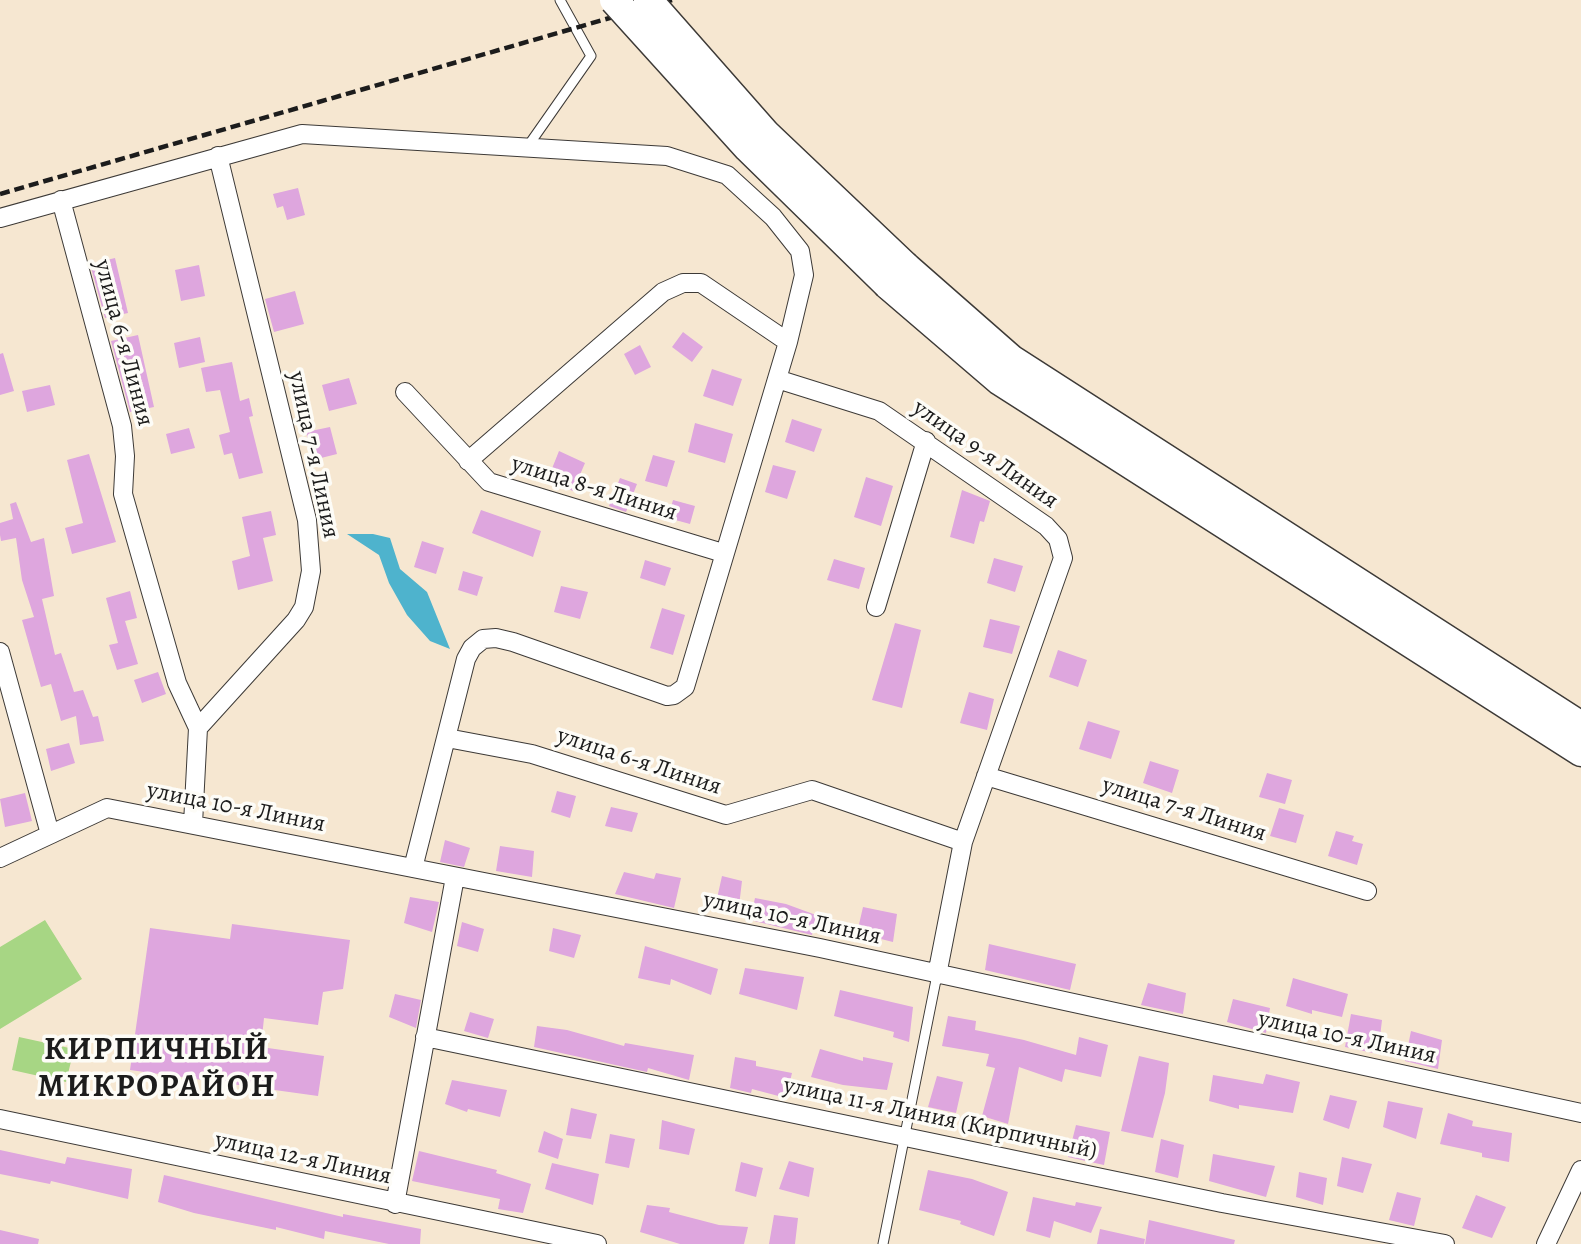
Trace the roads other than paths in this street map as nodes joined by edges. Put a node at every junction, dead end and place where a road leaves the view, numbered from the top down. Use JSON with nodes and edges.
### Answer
{"nodes":[{"id":1,"x":560,"y":0,"type":"edge"},
{"id":2,"x":614,"y":0,"type":"edge"},
{"id":3,"x":648,"y":0,"type":"edge"},
{"id":4,"x":527,"y":148,"type":"junction"},
{"id":5,"x":218,"y":156,"type":"junction"},
{"id":6,"x":61,"y":200,"type":"junction"},
{"id":7,"x":0,"y":218,"type":"edge"},
{"id":8,"x":896,"y":276,"type":"junction"},
{"id":9,"x":788,"y":342,"type":"junction"},
{"id":10,"x":777,"y":379,"type":"junction"},
{"id":11,"x":405,"y":393,"type":"dead end"},
{"id":12,"x":926,"y":441,"type":"junction"},
{"id":13,"x":468,"y":461,"type":"junction"},
{"id":14,"x":723,"y":553,"type":"junction"},
{"id":15,"x":876,"y":607,"type":"dead end"},
{"id":16,"x":0,"y":652,"type":"edge"},
{"id":17,"x":1581,"y":726,"type":"edge"},
{"id":18,"x":198,"y":729,"type":"junction"},
{"id":19,"x":447,"y":738,"type":"junction"},
{"id":20,"x":1581,"y":752,"type":"edge"},
{"id":21,"x":986,"y":776,"type":"junction"},
{"id":22,"x":193,"y":824,"type":"junction"},
{"id":23,"x":50,"y":834,"type":"junction"},
{"id":24,"x":963,"y":842,"type":"junction"},
{"id":25,"x":0,"y":858,"type":"edge"},
{"id":26,"x":413,"y":867,"type":"junction"},
{"id":27,"x":455,"y":877,"type":"junction"},
{"id":28,"x":1367,"y":891,"type":"dead end"},
{"id":29,"x":937,"y":975,"type":"junction"},
{"id":30,"x":425,"y":1037,"type":"junction"},
{"id":31,"x":1581,"y":1114,"type":"edge"},
{"id":32,"x":0,"y":1119,"type":"edge"},
{"id":33,"x":904,"y":1136,"type":"junction"},
{"id":34,"x":1581,"y":1170,"type":"edge"},
{"id":35,"x":395,"y":1204,"type":"junction"},
{"id":36,"x":597,"y":1244,"type":"edge"},
{"id":37,"x":883,"y":1244,"type":"edge"},
{"id":38,"x":1445,"y":1244,"type":"edge"},
{"id":39,"x":1546,"y":1244,"type":"edge"}],
"edges":[{"from":1,"to":4,"type":"lane"},
{"from":2,"to":8,"type":"main road","bridge":true},
{"from":3,"to":8,"type":"main road","bridge":true},
{"from":4,"to":5,"type":"street"},
{"from":4,"to":9,"type":"street"},
{"from":5,"to":6,"type":"street"},
{"from":5,"to":18,"type":"street","name":"улица 7-я Линия"},
{"from":6,"to":7,"type":"street"},
{"from":6,"to":18,"type":"street","name":"улица 6-я Линия"},
{"from":8,"to":17,"type":"main road"},
{"from":8,"to":20,"type":"main road"},
{"from":9,"to":10,"type":"street"},
{"from":9,"to":13,"type":"street"},
{"from":10,"to":12,"type":"street","name":"улица 9-я Линия"},
{"from":10,"to":14,"type":"street"},
{"from":11,"to":13,"type":"street","name":"улица 8-я Линия"},
{"from":12,"to":15,"type":"street"},
{"from":12,"to":21,"type":"street","name":"улица 9-я Линия"},
{"from":13,"to":14,"type":"street","name":"улица 8-я Линия"},
{"from":14,"to":19,"type":"street"},
{"from":16,"to":23,"type":"street"},
{"from":18,"to":22,"type":"street","name":"улица 6-я Линия"},
{"from":19,"to":24,"type":"street","name":"улица 6-я Линия"},
{"from":19,"to":26,"type":"street"},
{"from":21,"to":24,"type":"street","name":"улица 9-я Линия"},
{"from":21,"to":28,"type":"street","name":"улица 7-я Линия"},
{"from":22,"to":23,"type":"street","name":"улица 10-я Линия"},
{"from":22,"to":26,"type":"street","name":"улица 10-я Линия"},
{"from":23,"to":25,"type":"street","name":"улица 10-я Линия"},
{"from":24,"to":29,"type":"street"},
{"from":26,"to":27,"type":"street","name":"улица 10-я Линия"},
{"from":27,"to":29,"type":"street","name":"улица 10-я Линия"},
{"from":27,"to":30,"type":"street"},
{"from":29,"to":31,"type":"street","name":"улица 10-я Линия"},
{"from":29,"to":33,"type":"lane"},
{"from":30,"to":33,"type":"street","name":"улица 11-я Линия (Кирпичный)"},
{"from":30,"to":35,"type":"street"},
{"from":32,"to":35,"type":"street","name":"улица 12-я Линия"},
{"from":33,"to":37,"type":"lane"},
{"from":33,"to":38,"type":"street","name":"улица 11-я Линия (Кирпичный)"},
{"from":34,"to":39,"type":"street"},
{"from":35,"to":36,"type":"street","name":"улица 12-я Линия"}]}
